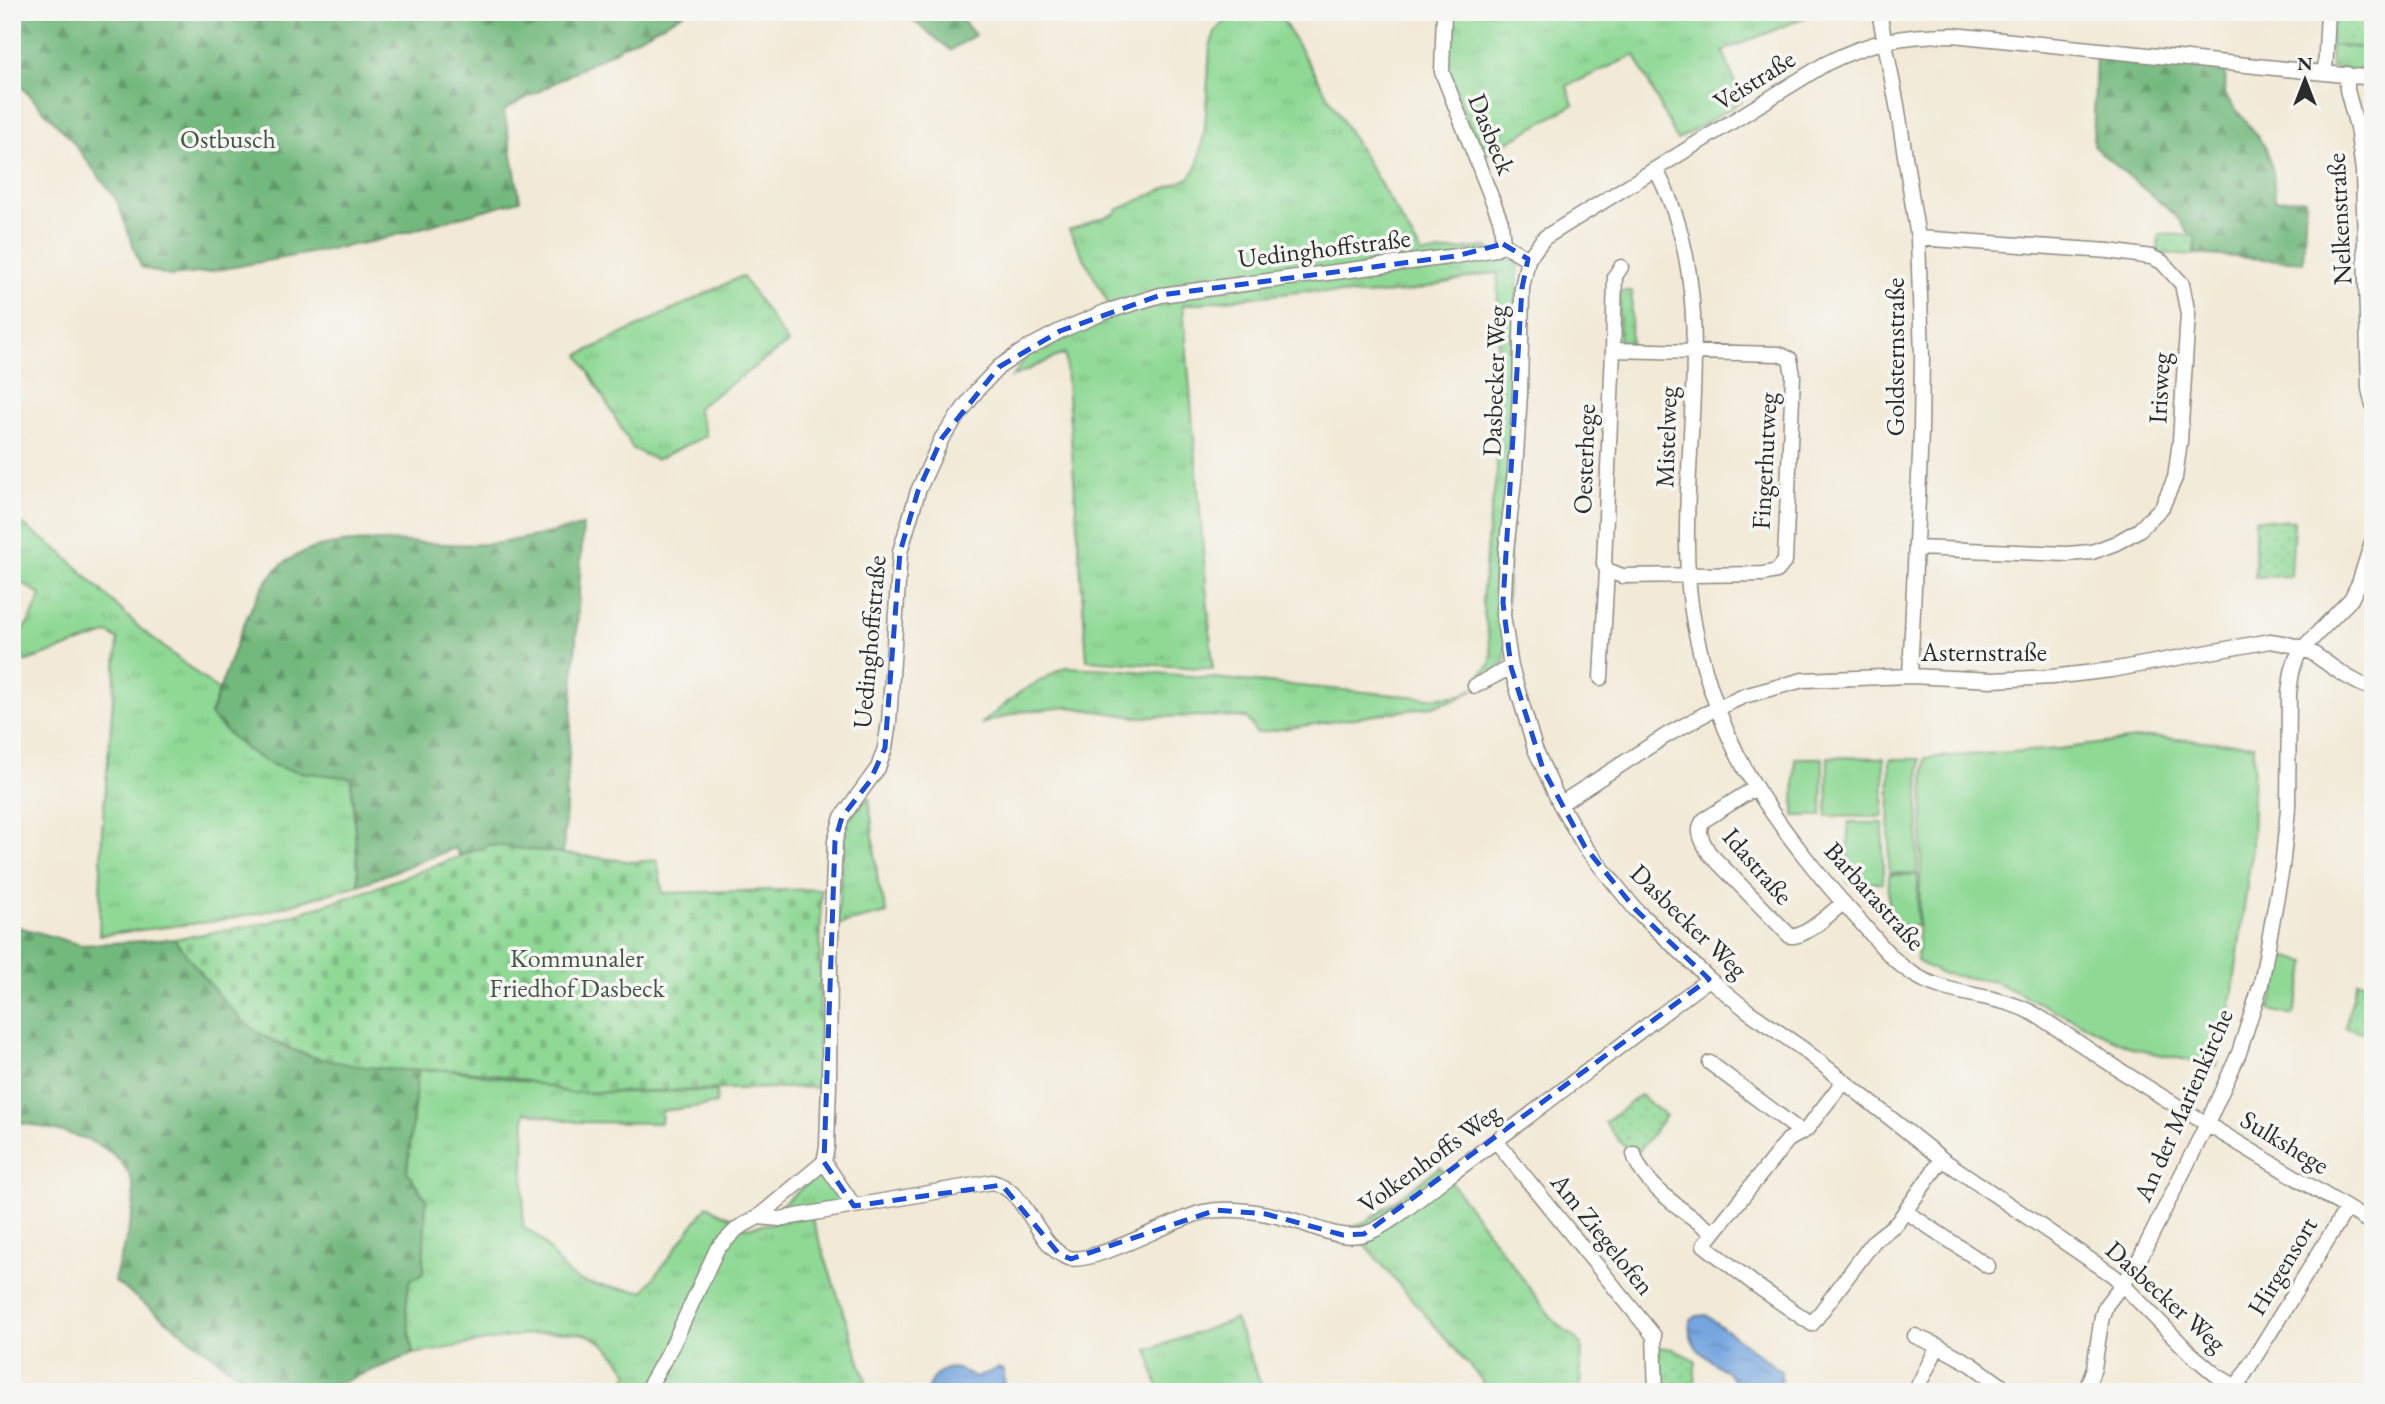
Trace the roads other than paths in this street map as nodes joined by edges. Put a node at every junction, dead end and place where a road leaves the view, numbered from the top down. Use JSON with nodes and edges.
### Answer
{"nodes":[{"id":1,"x":1444,"y":12,"type":"edge"},
{"id":2,"x":1879,"y":12,"type":"edge"},
{"id":3,"x":2328,"y":12,"type":"edge"},
{"id":4,"x":1886,"y":39,"type":"junction"},
{"id":5,"x":2325,"y":72,"type":"junction"},
{"id":6,"x":2347,"y":74,"type":"junction"},
{"id":7,"x":2373,"y":78,"type":"edge"},
{"id":8,"x":1656,"y":170,"type":"junction"},
{"id":9,"x":1918,"y":238,"type":"junction"},
{"id":10,"x":1503,"y":244,"type":"junction"},
{"id":11,"x":1528,"y":259,"type":"junction"},
{"id":12,"x":1621,"y":267,"type":"dead end"},
{"id":13,"x":1613,"y":350,"type":"junction"},
{"id":14,"x":1693,"y":351,"type":"junction"},
{"id":15,"x":2373,"y":405,"type":"edge"},
{"id":16,"x":2373,"y":539,"type":"edge"},
{"id":17,"x":1916,"y":548,"type":"junction"},
{"id":18,"x":1607,"y":570,"type":"junction"},
{"id":19,"x":1688,"y":576,"type":"junction"},
{"id":20,"x":2302,"y":649,"type":"junction"},
{"id":21,"x":1511,"y":667,"type":"junction"},
{"id":22,"x":1910,"y":676,"type":"junction"},
{"id":23,"x":1601,"y":678,"type":"dead end"},
{"id":24,"x":1475,"y":686,"type":"dead end"},
{"id":25,"x":2373,"y":689,"type":"edge"},
{"id":26,"x":1718,"y":708,"type":"junction"},
{"id":27,"x":1755,"y":788,"type":"junction"},
{"id":28,"x":1560,"y":804,"type":"junction"},
{"id":29,"x":1843,"y":903,"type":"junction"},
{"id":30,"x":1709,"y":979,"type":"junction"},
{"id":31,"x":1710,"y":1063,"type":"dead end"},
{"id":32,"x":1843,"y":1082,"type":"junction"},
{"id":33,"x":2207,"y":1124,"type":"junction"},
{"id":34,"x":1801,"y":1132,"type":"junction"},
{"id":35,"x":1496,"y":1141,"type":"junction"},
{"id":36,"x":1634,"y":1154,"type":"dead end"},
{"id":37,"x":1942,"y":1159,"type":"junction"},
{"id":38,"x":824,"y":1162,"type":"junction"},
{"id":39,"x":854,"y":1206,"type":"junction"},
{"id":40,"x":2347,"y":1208,"type":"junction"},
{"id":41,"x":1905,"y":1211,"type":"junction"},
{"id":42,"x":758,"y":1217,"type":"junction"},
{"id":43,"x":2373,"y":1224,"type":"edge"},
{"id":44,"x":1713,"y":1233,"type":"junction"},
{"id":45,"x":1988,"y":1266,"type":"dead end"},
{"id":46,"x":2122,"y":1284,"type":"junction"},
{"id":47,"x":1915,"y":1336,"type":"dead end"},
{"id":48,"x":1938,"y":1346,"type":"junction"},
{"id":49,"x":2241,"y":1389,"type":"edge"},
{"id":50,"x":646,"y":1392,"type":"edge"},
{"id":51,"x":1656,"y":1392,"type":"edge"},
{"id":52,"x":1915,"y":1392,"type":"edge"},
{"id":53,"x":2010,"y":1392,"type":"edge"},
{"id":54,"x":2085,"y":1392,"type":"edge"}],
"edges":[{"from":1,"to":10,"type":"street","name":"Dasbeck"},
{"from":2,"to":4,"type":"street"},
{"from":3,"to":5,"type":"street"},
{"from":4,"to":5,"type":"street","name":"Veistraße"},
{"from":4,"to":8,"type":"street","name":"Veistraße"},
{"from":4,"to":9,"type":"street","name":"Goldsternstraße"},
{"from":5,"to":6,"type":"street","name":"Veistraße"},
{"from":6,"to":7,"type":"street","name":"Veistraße"},
{"from":6,"to":15,"type":"street","name":"Nelkenstraße"},
{"from":8,"to":11,"type":"street","name":"Veistraße"},
{"from":8,"to":14,"type":"street","name":"Mistelweg"},
{"from":9,"to":17,"type":"street","name":"Goldsternstraße"},
{"from":9,"to":17,"type":"street","name":"Irisweg"},
{"from":10,"to":11,"type":"street"},
{"from":10,"to":38,"type":"street","name":"Uedinghoffstraße"},
{"from":11,"to":21,"type":"street","name":"Dasbecker Weg"},
{"from":12,"to":13,"type":"street","name":"Oesterhege"},
{"from":13,"to":14,"type":"street"},
{"from":13,"to":18,"type":"street","name":"Oesterhege"},
{"from":14,"to":19,"type":"street","name":"Mistelweg"},
{"from":14,"to":19,"type":"street","name":"Fingerhutweg"},
{"from":16,"to":20,"type":"street"},
{"from":17,"to":22,"type":"street","name":"Goldsternstraße"},
{"from":18,"to":19,"type":"street"},
{"from":18,"to":23,"type":"street","name":"Oesterhege"},
{"from":19,"to":26,"type":"street","name":"Mistelweg"},
{"from":20,"to":22,"type":"street","name":"Asternstraße"},
{"from":20,"to":25,"type":"street"},
{"from":20,"to":33,"type":"street","name":"An der Marienkirche"},
{"from":21,"to":24,"type":"street"},
{"from":21,"to":28,"type":"street","name":"Dasbecker Weg"},
{"from":22,"to":26,"type":"street","name":"Asternstraße"},
{"from":26,"to":27,"type":"street","name":"Barbarastraße"},
{"from":26,"to":28,"type":"street","name":"Asternstraße"},
{"from":27,"to":29,"type":"street","name":"Barbarastraße"},
{"from":27,"to":29,"type":"street","name":"Idastraße"},
{"from":28,"to":30,"type":"street","name":"Dasbecker Weg"},
{"from":29,"to":33,"type":"street","name":"Barbarastraße"},
{"from":30,"to":32,"type":"street","name":"Dasbecker Weg"},
{"from":30,"to":35,"type":"street","name":"Volkenhoffs Weg"},
{"from":31,"to":34,"type":"street"},
{"from":32,"to":34,"type":"street"},
{"from":32,"to":37,"type":"street","name":"Dasbecker Weg"},
{"from":33,"to":40,"type":"street","name":"Sulkshege"},
{"from":33,"to":46,"type":"street","name":"An der Marienkirche"},
{"from":34,"to":44,"type":"street"},
{"from":35,"to":39,"type":"street","name":"Volkenhoffs Weg"},
{"from":35,"to":51,"type":"street","name":"Am Ziegelofen"},
{"from":36,"to":44,"type":"street"},
{"from":37,"to":41,"type":"street"},
{"from":37,"to":46,"type":"street","name":"Dasbecker Weg"},
{"from":38,"to":39,"type":"street"},
{"from":38,"to":42,"type":"street"},
{"from":39,"to":42,"type":"street","name":"Volkenhoffs Weg"},
{"from":40,"to":43,"type":"street","name":"Sulkshege"},
{"from":40,"to":49,"type":"street","name":"Hirgensort"},
{"from":41,"to":44,"type":"street"},
{"from":41,"to":45,"type":"street"},
{"from":42,"to":50,"type":"street"},
{"from":46,"to":49,"type":"street","name":"Dasbecker Weg"},
{"from":46,"to":54,"type":"street","name":"An der Marienkirche"},
{"from":47,"to":48,"type":"street"},
{"from":48,"to":52,"type":"street"},
{"from":48,"to":53,"type":"street"}]}
